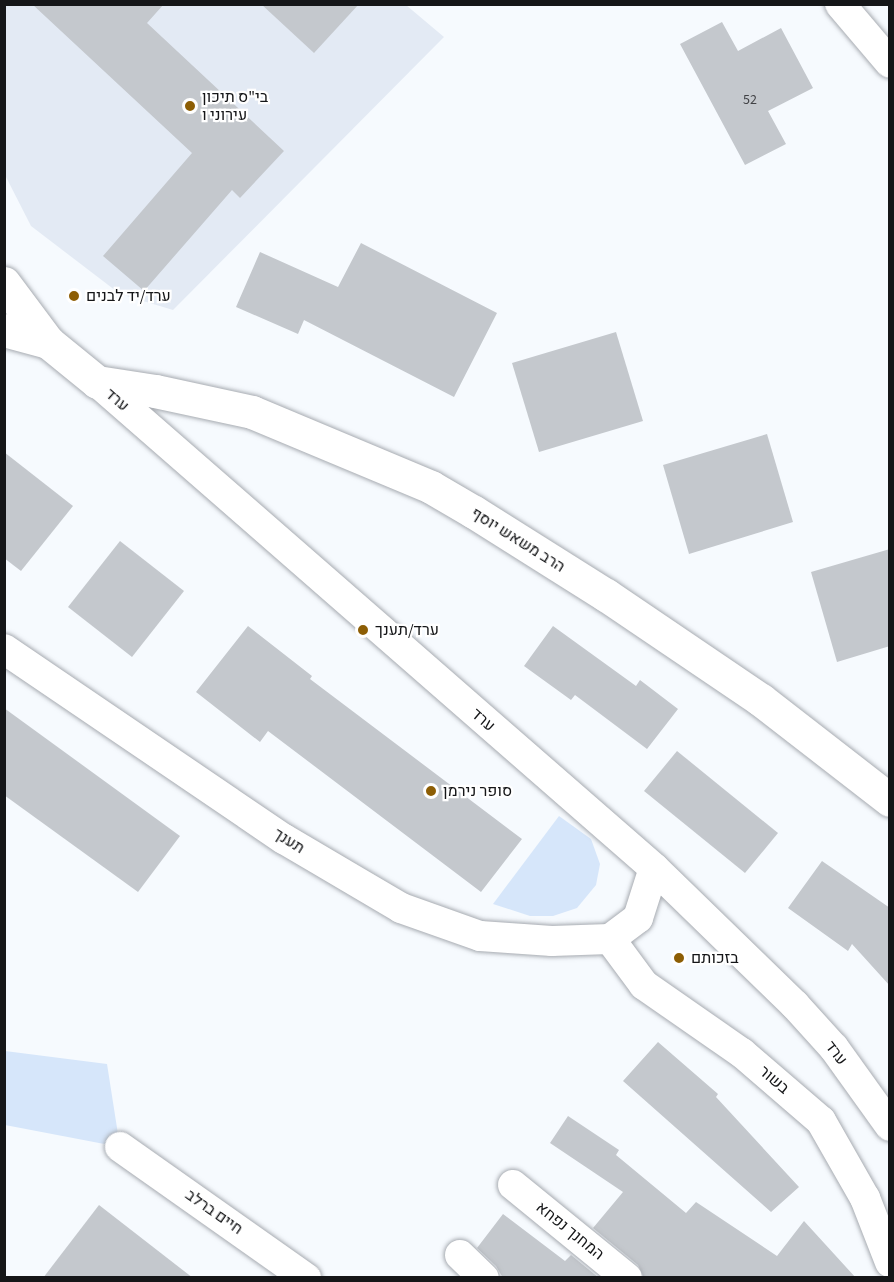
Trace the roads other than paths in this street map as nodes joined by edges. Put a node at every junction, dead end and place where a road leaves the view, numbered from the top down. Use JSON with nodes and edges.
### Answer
{"nodes":[{"id":1,"x":840,"y":4,"type":"edge"},
{"id":2,"x":890,"y":63,"type":"edge"},
{"id":3,"x":4,"y":283,"type":"edge"},
{"id":4,"x":4,"y":330,"type":"edge"},
{"id":5,"x":48,"y":342,"type":"junction"},
{"id":6,"x":97,"y":382,"type":"junction"},
{"id":7,"x":4,"y":649,"type":"edge"},
{"id":8,"x":890,"y":800,"type":"edge"},
{"id":9,"x":654,"y":868,"type":"junction"},
{"id":10,"x":610,"y":939,"type":"junction"},
{"id":11,"x":890,"y":1126,"type":"edge"},
{"id":12,"x":120,"y":1147,"type":"dead end"},
{"id":13,"x":513,"y":1185,"type":"dead end"},
{"id":14,"x":460,"y":1255,"type":"dead end"},
{"id":15,"x":890,"y":1262,"type":"edge"},
{"id":16,"x":306,"y":1278,"type":"edge"},
{"id":17,"x":484,"y":1278,"type":"edge"},
{"id":18,"x":627,"y":1278,"type":"edge"}],
"edges":[{"from":1,"to":2,"type":"street"},
{"from":3,"to":5,"type":"street","name":"ערד"},
{"from":4,"to":5,"type":"street","name":"ערד"},
{"from":5,"to":6,"type":"street","name":"ערד"},
{"from":6,"to":8,"type":"street","name":"הרב משאש יוסף"},
{"from":6,"to":9,"type":"street","name":"ערד"},
{"from":7,"to":10,"type":"street","name":"תענך"},
{"from":9,"to":10,"type":"street"},
{"from":9,"to":11,"type":"street","name":"ערד"},
{"from":10,"to":15,"type":"street","name":"בשור"},
{"from":12,"to":16,"type":"street","name":"חיים ברלב"},
{"from":13,"to":18,"type":"street","name":"המחנך נפחא"},
{"from":14,"to":17,"type":"street"}]}
